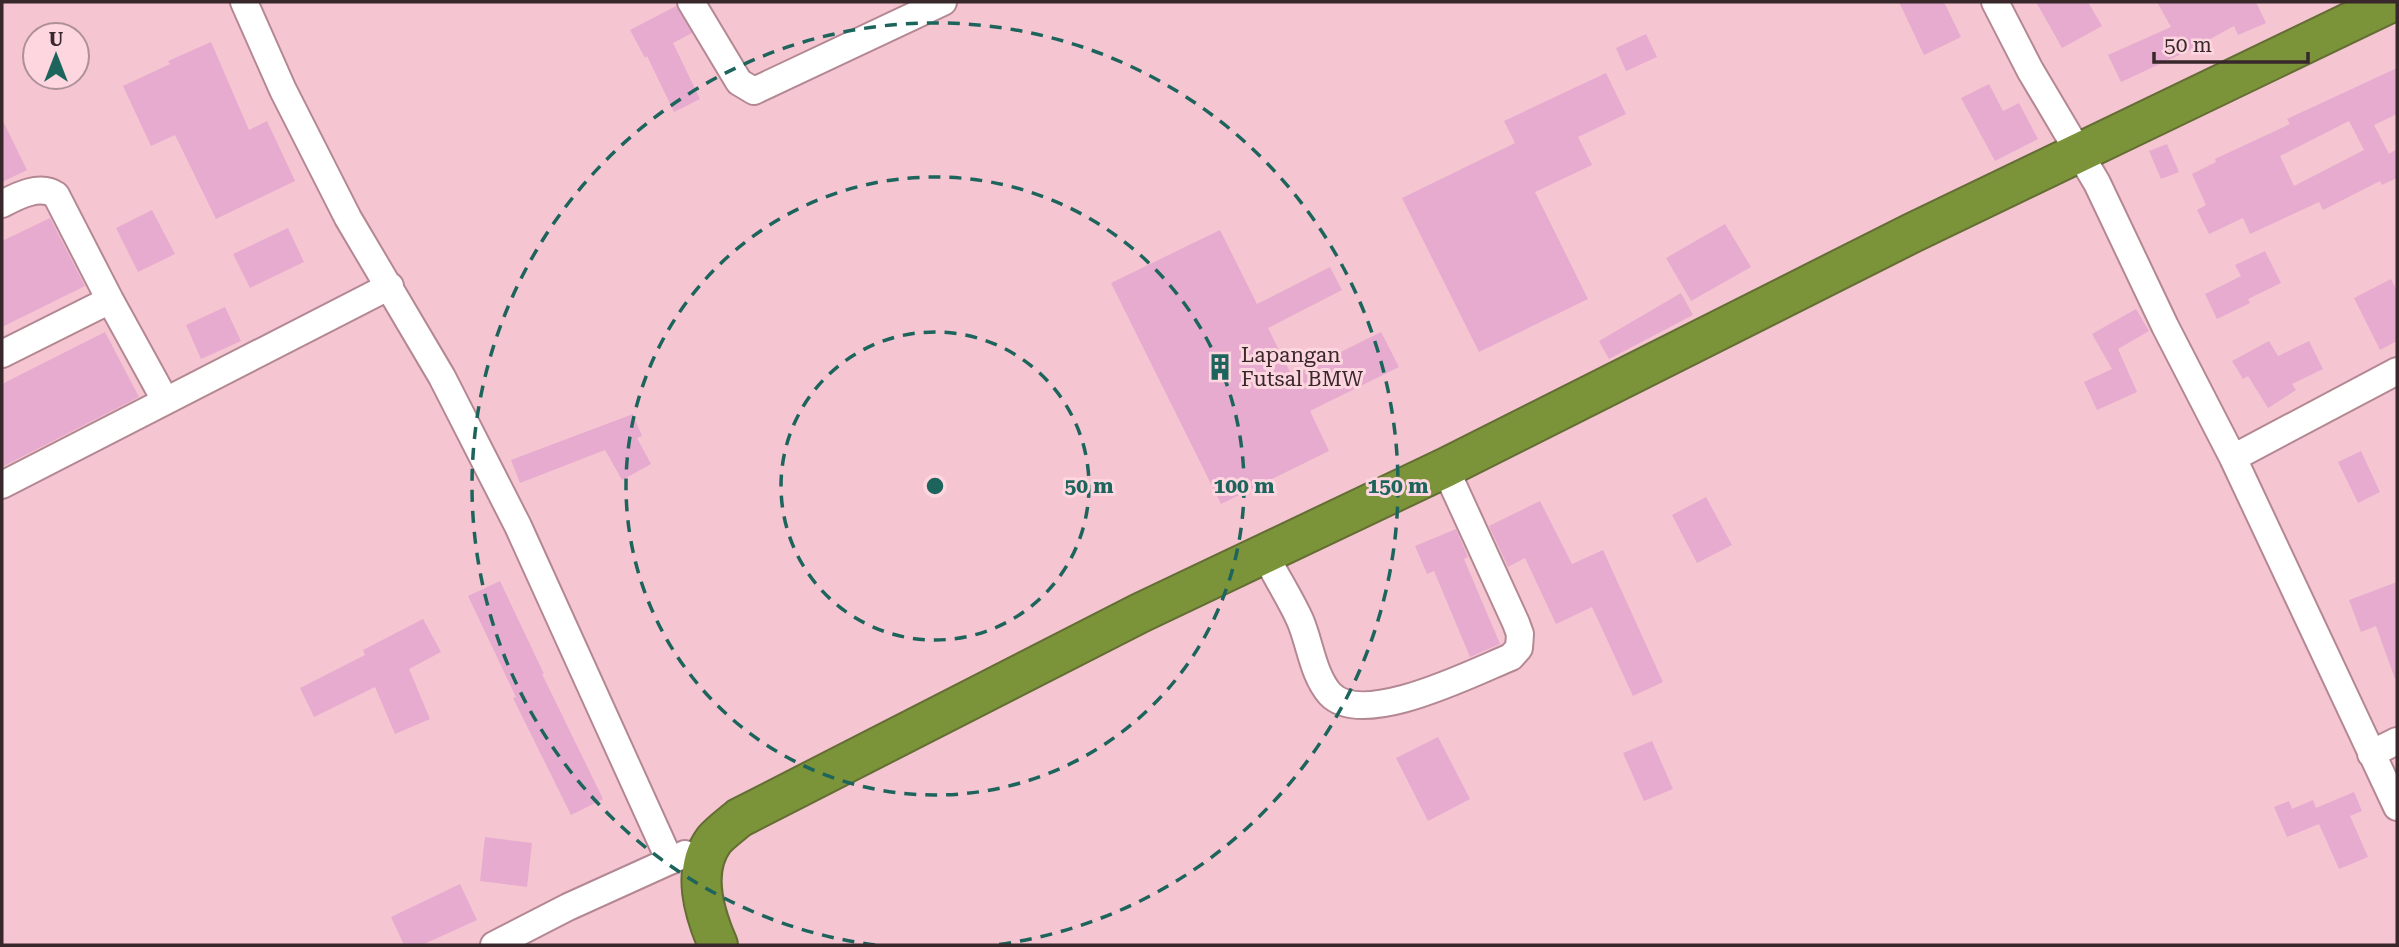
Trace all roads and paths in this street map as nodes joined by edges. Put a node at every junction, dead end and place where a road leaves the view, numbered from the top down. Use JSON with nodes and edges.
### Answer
{"nodes":[{"id":1,"x":244,"y":2,"type":"edge"},
{"id":2,"x":691,"y":2,"type":"edge"},
{"id":3,"x":943,"y":2,"type":"edge"},
{"id":4,"x":1995,"y":2,"type":"edge"},
{"id":5,"x":2392,"y":2,"type":"edge"},
{"id":6,"x":2078,"y":152,"type":"junction"},
{"id":7,"x":2,"y":204,"type":"edge"},
{"id":8,"x":390,"y":286,"type":"junction"},
{"id":9,"x":110,"y":300,"type":"junction"},
{"id":10,"x":2,"y":354,"type":"edge"},
{"id":11,"x":2397,"y":370,"type":"edge"},
{"id":12,"x":166,"y":400,"type":"junction"},
{"id":13,"x":2233,"y":458,"type":"junction"},
{"id":14,"x":1445,"y":468,"type":"junction"},
{"id":15,"x":2,"y":485,"type":"edge"},
{"id":16,"x":1265,"y":554,"type":"junction"},
{"id":17,"x":2397,"y":741,"type":"edge"},
{"id":18,"x":2371,"y":754,"type":"junction"},
{"id":19,"x":2397,"y":807,"type":"edge"},
{"id":20,"x":715,"y":840,"type":"junction"},
{"id":21,"x":670,"y":861,"type":"junction"},
{"id":22,"x":494,"y":945,"type":"edge"},
{"id":23,"x":718,"y":945,"type":"edge"}],
"edges":[{"from":1,"to":8,"type":"street"},
{"from":2,"to":3,"type":"street"},
{"from":4,"to":6,"type":"street"},
{"from":5,"to":6,"type":"highway"},
{"from":6,"to":13,"type":"street"},
{"from":6,"to":14,"type":"highway"},
{"from":7,"to":9,"type":"street"},
{"from":8,"to":12,"type":"street"},
{"from":8,"to":21,"type":"street"},
{"from":9,"to":10,"type":"street"},
{"from":9,"to":12,"type":"street"},
{"from":11,"to":13,"type":"street"},
{"from":12,"to":15,"type":"street"},
{"from":13,"to":18,"type":"street"},
{"from":14,"to":16,"type":"highway"},
{"from":14,"to":16,"type":"street"},
{"from":16,"to":20,"type":"highway"},
{"from":17,"to":18,"type":"street"},
{"from":18,"to":19,"type":"street"},
{"from":20,"to":21,"type":"street"},
{"from":20,"to":23,"type":"highway"},
{"from":21,"to":22,"type":"street"}]}
